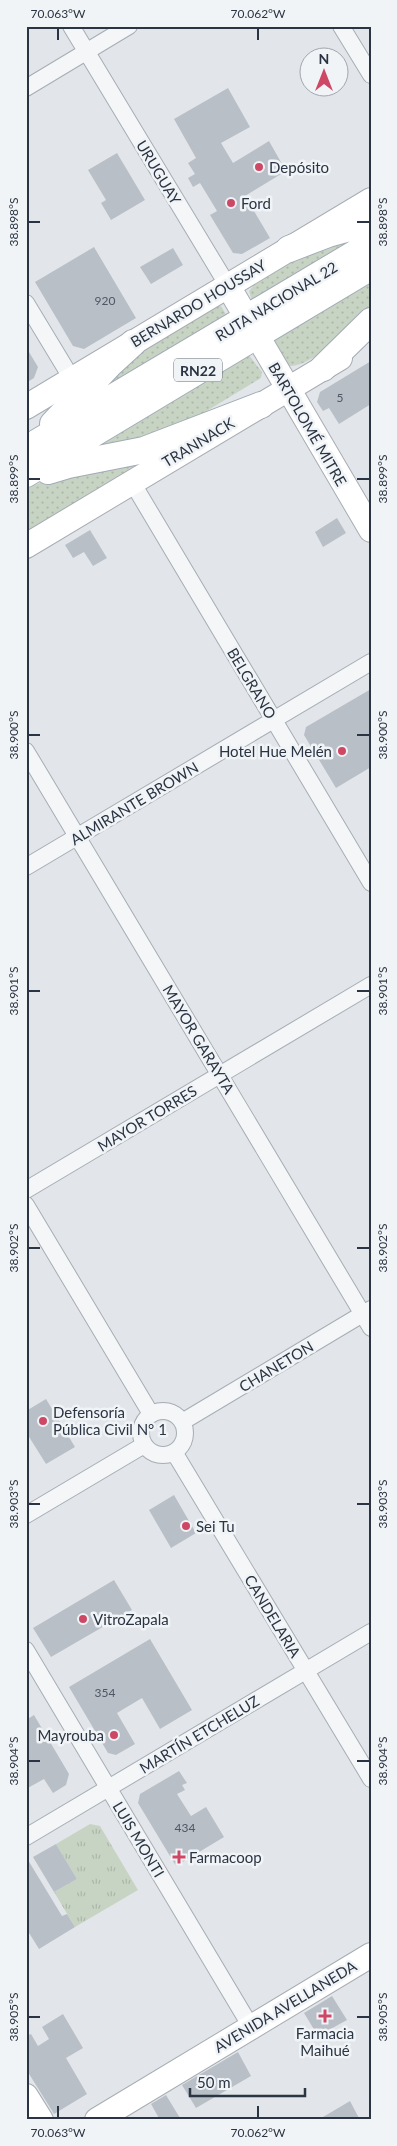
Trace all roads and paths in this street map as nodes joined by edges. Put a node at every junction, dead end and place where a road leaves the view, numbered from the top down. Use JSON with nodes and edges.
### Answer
{"nodes":[{"id":1,"x":71,"y":26,"type":"edge"},
{"id":2,"x":129,"y":26,"type":"edge"},
{"id":3,"x":341,"y":26,"type":"edge"},
{"id":4,"x":86,"y":52,"type":"junction"},
{"id":5,"x":371,"y":75,"type":"edge"},
{"id":6,"x":26,"y":88,"type":"edge"},
{"id":7,"x":371,"y":200,"type":"edge"},
{"id":8,"x":371,"y":222,"type":"edge"},
{"id":9,"x":371,"y":244,"type":"edge"},
{"id":10,"x":289,"y":249,"type":"junction"},
{"id":11,"x":371,"y":267,"type":"edge"},
{"id":12,"x":228,"y":286,"type":"junction"},
{"id":13,"x":26,"y":303,"type":"edge"},
{"id":14,"x":371,"y":321,"type":"edge"},
{"id":15,"x":252,"y":327,"type":"junction"},
{"id":16,"x":371,"y":339,"type":"edge"},
{"id":17,"x":133,"y":342,"type":"junction"},
{"id":18,"x":323,"y":368,"type":"junction"},
{"id":19,"x":72,"y":379,"type":"junction"},
{"id":20,"x":287,"y":389,"type":"junction"},
{"id":21,"x":262,"y":404,"type":"junction"},
{"id":22,"x":26,"y":407,"type":"edge"},
{"id":23,"x":29,"y":448,"type":"edge"},
{"id":24,"x":26,"y":474,"type":"edge"},
{"id":25,"x":26,"y":479,"type":"edge"},
{"id":26,"x":132,"y":482,"type":"junction"},
{"id":27,"x":371,"y":530,"type":"edge"},
{"id":28,"x":26,"y":546,"type":"edge"},
{"id":29,"x":371,"y":662,"type":"edge"},
{"id":30,"x":274,"y":720,"type":"junction"},
{"id":31,"x":26,"y":751,"type":"edge"},
{"id":32,"x":78,"y":837,"type":"junction"},
{"id":33,"x":26,"y":867,"type":"edge"},
{"id":34,"x":371,"y":884,"type":"edge"},
{"id":35,"x":371,"y":985,"type":"edge"},
{"id":36,"x":220,"y":1075,"type":"junction"},
{"id":37,"x":26,"y":1190,"type":"edge"},
{"id":38,"x":26,"y":1205,"type":"edge"},
{"id":39,"x":368,"y":1317,"type":"edge"},
{"id":40,"x":151,"y":1414,"type":"junction"},
{"id":41,"x":182,"y":1422,"type":"junction"},
{"id":42,"x":144,"y":1445,"type":"junction"},
{"id":43,"x":174,"y":1452,"type":"junction"},
{"id":44,"x":26,"y":1515,"type":"edge"},
{"id":45,"x":371,"y":1632,"type":"edge"},
{"id":46,"x":26,"y":1650,"type":"edge"},
{"id":47,"x":305,"y":1671,"type":"junction"},
{"id":48,"x":371,"y":1780,"type":"edge"},
{"id":49,"x":108,"y":1788,"type":"junction"},
{"id":50,"x":26,"y":1836,"type":"edge"},
{"id":51,"x":371,"y":1955,"type":"edge"},
{"id":52,"x":251,"y":2027,"type":"junction"},
{"id":53,"x":26,"y":2096,"type":"edge"},
{"id":54,"x":40,"y":2120,"type":"edge"},
{"id":55,"x":97,"y":2120,"type":"edge"}],
"edges":[{"from":1,"to":4,"type":"street","name":"URUGUAY"},
{"from":2,"to":4,"type":"street"},
{"from":3,"to":5,"type":"street"},
{"from":4,"to":6,"type":"street"},
{"from":4,"to":12,"type":"street","name":"URUGUAY"},
{"from":7,"to":10,"type":"street","name":"BERNARDO HOUSSAY"},
{"from":8,"to":10,"type":"main road"},
{"from":9,"to":15,"type":"main road","name":"RUTA NACIONAL 22","number":"RN22"},
{"from":10,"to":12,"type":"street","name":"BERNARDO HOUSSAY"},
{"from":11,"to":15,"type":"main road","name":"RUTA NACIONAL 22","number":"RN22"},
{"from":12,"to":15,"type":"street","name":"URUGUAY"},
{"from":12,"to":17,"type":"street","name":"BERNARDO HOUSSAY"},
{"from":13,"to":19,"type":"street"},
{"from":14,"to":18,"type":"main road"},
{"from":15,"to":20,"type":"street","name":"BARTOLOMÉ MITRE"},
{"from":15,"to":23,"type":"main road","name":"RUTA NACIONAL 22","number":"RN22"},
{"from":15,"to":24,"type":"main road","name":"RUTA NACIONAL 22","number":"RN22"},
{"from":16,"to":18,"type":"street","name":"TRANNACK"},
{"from":17,"to":19,"type":"street","name":"BERNARDO HOUSSAY"},
{"from":17,"to":23,"type":"main road"},
{"from":18,"to":20,"type":"street","name":"TRANNACK"},
{"from":19,"to":22,"type":"street","name":"BERNARDO HOUSSAY"},
{"from":20,"to":21,"type":"street","name":"TRANNACK"},
{"from":20,"to":27,"type":"street","name":"BARTOLOMÉ MITRE"},
{"from":21,"to":25,"type":"main road"},
{"from":21,"to":26,"type":"street","name":"TRANNACK"},
{"from":26,"to":28,"type":"street","name":"TRANNACK"},
{"from":26,"to":30,"type":"street","name":"BELGRANO"},
{"from":29,"to":30,"type":"street","name":"ALMIRANTE BROWN"},
{"from":30,"to":32,"type":"street","name":"ALMIRANTE BROWN"},
{"from":30,"to":34,"type":"street","name":"BELGRANO"},
{"from":31,"to":32,"type":"street","name":"MAYOR GARAYTA"},
{"from":32,"to":33,"type":"street","name":"ALMIRANTE BROWN"},
{"from":32,"to":36,"type":"street","name":"MAYOR GARAYTA"},
{"from":35,"to":36,"type":"street","name":"MAYOR TORRES"},
{"from":36,"to":37,"type":"street","name":"MAYOR TORRES"},
{"from":36,"to":39,"type":"street","name":"MAYOR GARAYTA"},
{"from":38,"to":40,"type":"street"},
{"from":39,"to":41,"type":"street","name":"CHANETON"},
{"from":40,"to":41,"type":"street"},
{"from":40,"to":42,"type":"street"},
{"from":41,"to":43,"type":"street"},
{"from":42,"to":43,"type":"street"},
{"from":42,"to":44,"type":"street"},
{"from":43,"to":47,"type":"street","name":"CANDELARIA"},
{"from":45,"to":47,"type":"street","name":"MARTÍN ETCHELUZ"},
{"from":46,"to":49,"type":"street","name":"LUIS MONTI"},
{"from":47,"to":48,"type":"street","name":"CANDELARIA"},
{"from":47,"to":49,"type":"street","name":"MARTÍN ETCHELUZ"},
{"from":49,"to":50,"type":"street","name":"MARTÍN ETCHELUZ"},
{"from":49,"to":52,"type":"street","name":"LUIS MONTI"},
{"from":51,"to":52,"type":"street","name":"AVENIDA AVELLANEDA"},
{"from":52,"to":55,"type":"street","name":"AVENIDA AVELLANEDA"},
{"from":53,"to":54,"type":"street"}]}
